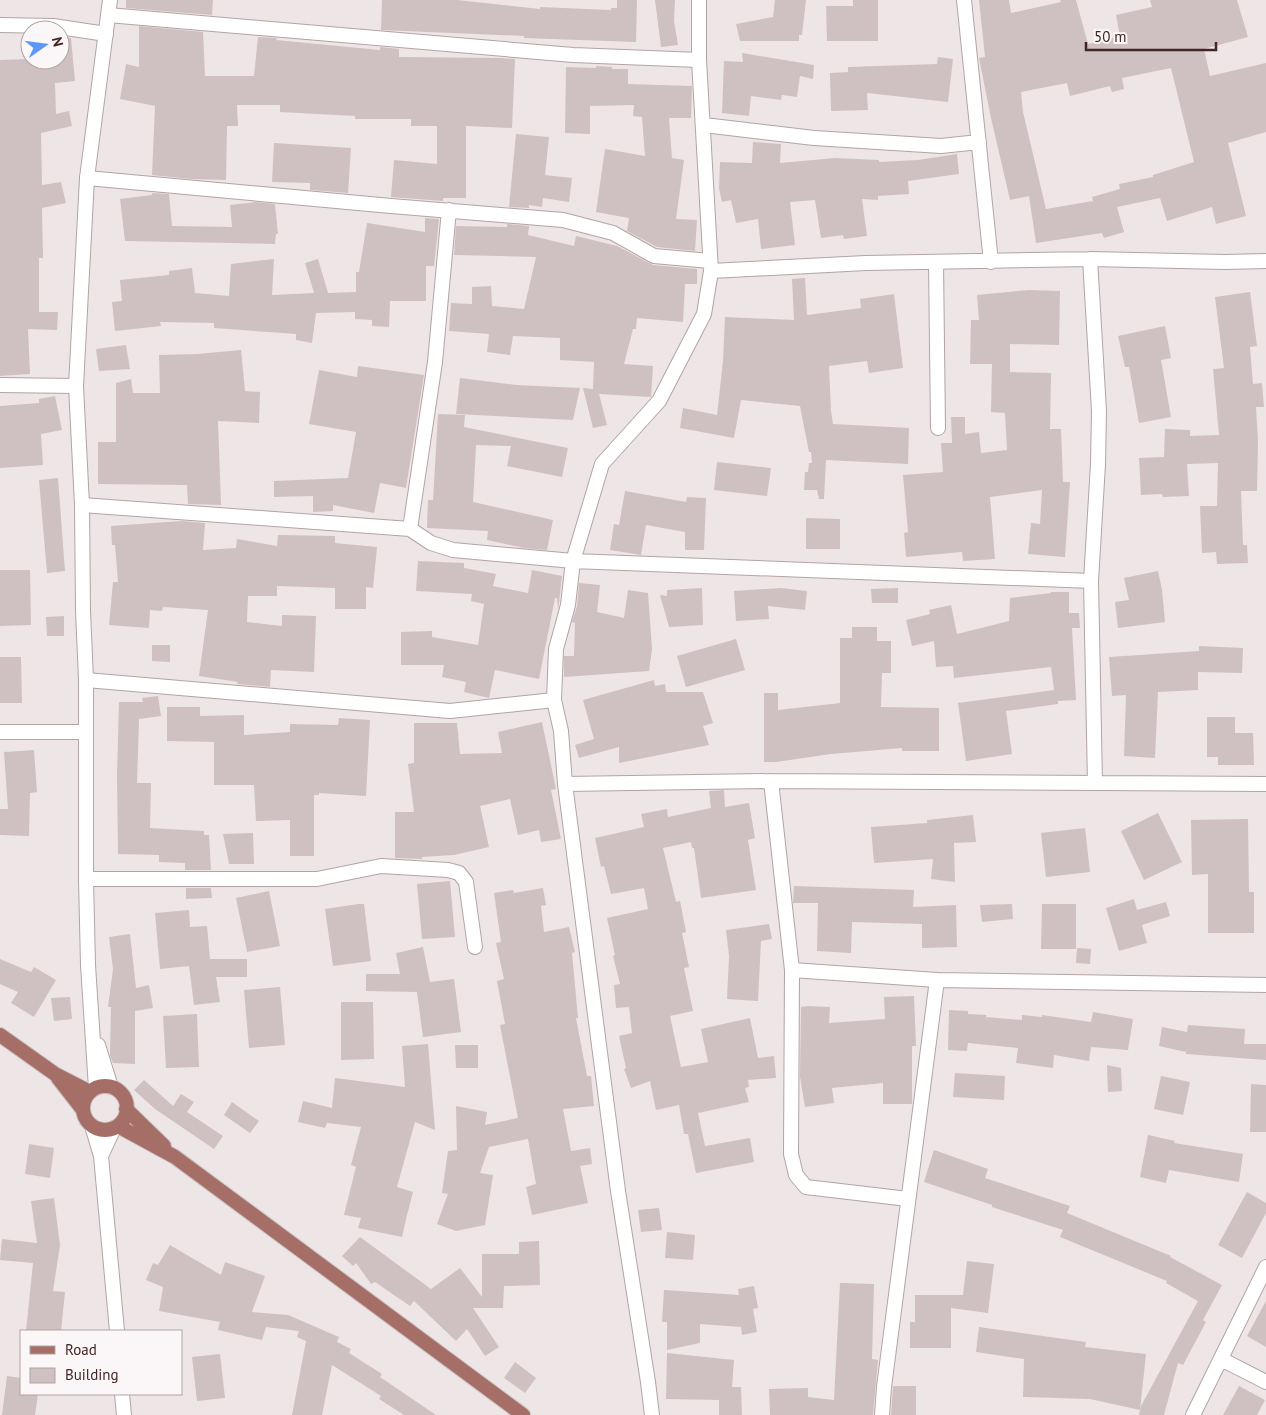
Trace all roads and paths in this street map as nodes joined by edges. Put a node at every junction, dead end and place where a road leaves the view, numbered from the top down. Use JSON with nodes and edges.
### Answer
{"nodes":[{"id":1,"x":110,"y":0,"type":"edge"},
{"id":2,"x":699,"y":0,"type":"edge"},
{"id":3,"x":964,"y":0,"type":"edge"},
{"id":4,"x":108,"y":15,"type":"junction"},
{"id":5,"x":0,"y":25,"type":"edge"},
{"id":6,"x":106,"y":34,"type":"junction"},
{"id":7,"x":700,"y":60,"type":"junction"},
{"id":8,"x":704,"y":125,"type":"junction"},
{"id":9,"x":979,"y":142,"type":"junction"},
{"id":10,"x":87,"y":178,"type":"junction"},
{"id":11,"x":449,"y":210,"type":"junction"},
{"id":12,"x":1090,"y":260,"type":"junction"},
{"id":13,"x":936,"y":262,"type":"junction"},
{"id":14,"x":991,"y":262,"type":"junction"},
{"id":15,"x":1266,"y":262,"type":"edge"},
{"id":16,"x":710,"y":266,"type":"junction"},
{"id":17,"x":0,"y":385,"type":"edge"},
{"id":18,"x":76,"y":386,"type":"junction"},
{"id":19,"x":938,"y":428,"type":"dead end"},
{"id":20,"x":82,"y":505,"type":"junction"},
{"id":21,"x":410,"y":530,"type":"junction"},
{"id":22,"x":573,"y":561,"type":"junction"},
{"id":23,"x":1090,"y":581,"type":"junction"},
{"id":24,"x":86,"y":680,"type":"junction"},
{"id":25,"x":554,"y":700,"type":"junction"},
{"id":26,"x":0,"y":732,"type":"edge"},
{"id":27,"x":85,"y":732,"type":"junction"},
{"id":28,"x":771,"y":781,"type":"junction"},
{"id":29,"x":1095,"y":783,"type":"junction"},
{"id":30,"x":566,"y":784,"type":"junction"},
{"id":31,"x":1266,"y":784,"type":"edge"},
{"id":32,"x":86,"y":879,"type":"junction"},
{"id":33,"x":475,"y":947,"type":"dead end"},
{"id":34,"x":792,"y":970,"type":"junction"},
{"id":35,"x":937,"y":980,"type":"junction"},
{"id":36,"x":1266,"y":985,"type":"edge"},
{"id":37,"x":91,"y":1024,"type":"junction"},
{"id":38,"x":0,"y":1036,"type":"edge"},
{"id":39,"x":55,"y":1074,"type":"junction"},
{"id":40,"x":111,"y":1087,"type":"junction"},
{"id":41,"x":93,"y":1090,"type":"junction"},
{"id":42,"x":126,"y":1108,"type":"junction"},
{"id":43,"x":83,"y":1110,"type":"junction"},
{"id":44,"x":92,"y":1126,"type":"junction"},
{"id":45,"x":116,"y":1127,"type":"junction"},
{"id":46,"x":101,"y":1156,"type":"junction"},
{"id":47,"x":175,"y":1157,"type":"junction"},
{"id":48,"x":908,"y":1199,"type":"junction"},
{"id":49,"x":1266,"y":1267,"type":"edge"},
{"id":50,"x":117,"y":1330,"type":"edge"},
{"id":51,"x":1221,"y":1359,"type":"junction"},
{"id":52,"x":1266,"y":1382,"type":"edge"},
{"id":53,"x":122,"y":1395,"type":"edge"},
{"id":54,"x":120,"y":1414,"type":"edge"},
{"id":55,"x":523,"y":1415,"type":"edge"},
{"id":56,"x":652,"y":1415,"type":"edge"},
{"id":57,"x":882,"y":1415,"type":"edge"},
{"id":58,"x":1193,"y":1415,"type":"edge"}],
"edges":[{"from":1,"to":4,"type":"street"},
{"from":2,"to":7,"type":"street"},
{"from":3,"to":9,"type":"street"},
{"from":4,"to":6,"type":"street"},
{"from":4,"to":7,"type":"street"},
{"from":5,"to":6,"type":"street"},
{"from":6,"to":10,"type":"street"},
{"from":7,"to":8,"type":"street"},
{"from":8,"to":9,"type":"street"},
{"from":8,"to":16,"type":"street"},
{"from":9,"to":14,"type":"street"},
{"from":10,"to":11,"type":"street"},
{"from":10,"to":18,"type":"street"},
{"from":11,"to":16,"type":"street"},
{"from":11,"to":21,"type":"street"},
{"from":12,"to":14,"type":"street"},
{"from":12,"to":15,"type":"street"},
{"from":12,"to":23,"type":"street"},
{"from":13,"to":14,"type":"street"},
{"from":13,"to":16,"type":"street"},
{"from":13,"to":19,"type":"street"},
{"from":16,"to":22,"type":"street"},
{"from":17,"to":18,"type":"street"},
{"from":18,"to":20,"type":"street"},
{"from":20,"to":21,"type":"street"},
{"from":20,"to":24,"type":"street"},
{"from":21,"to":22,"type":"street"},
{"from":22,"to":23,"type":"street"},
{"from":22,"to":25,"type":"street"},
{"from":23,"to":29,"type":"street"},
{"from":24,"to":25,"type":"street"},
{"from":24,"to":27,"type":"street"},
{"from":25,"to":30,"type":"street"},
{"from":26,"to":27,"type":"street"},
{"from":27,"to":32,"type":"street"},
{"from":28,"to":29,"type":"street"},
{"from":28,"to":30,"type":"street"},
{"from":28,"to":34,"type":"street"},
{"from":29,"to":31,"type":"street"},
{"from":30,"to":56,"type":"street"},
{"from":32,"to":33,"type":"street"},
{"from":32,"to":37,"type":"street"},
{"from":34,"to":35,"type":"street"},
{"from":34,"to":48,"type":"street"},
{"from":35,"to":36,"type":"street"},
{"from":35,"to":48,"type":"street"},
{"from":37,"to":40,"type":"street"},
{"from":37,"to":41,"type":"street"},
{"from":38,"to":39,"type":"main road"},
{"from":39,"to":41,"type":"main road"},
{"from":39,"to":43,"type":"main road"},
{"from":40,"to":41,"type":"main road"},
{"from":40,"to":42,"type":"main road"},
{"from":41,"to":43,"type":"main road"},
{"from":42,"to":45,"type":"main road"},
{"from":42,"to":47,"type":"main road"},
{"from":43,"to":44,"type":"main road"},
{"from":44,"to":45,"type":"main road"},
{"from":44,"to":46,"type":"street"},
{"from":45,"to":46,"type":"street"},
{"from":45,"to":47,"type":"main road"},
{"from":46,"to":50,"type":"street"},
{"from":47,"to":55,"type":"main road"},
{"from":48,"to":57,"type":"street"},
{"from":49,"to":51,"type":"street"},
{"from":51,"to":52,"type":"street"},
{"from":51,"to":58,"type":"street"},
{"from":53,"to":54,"type":"street"}]}
